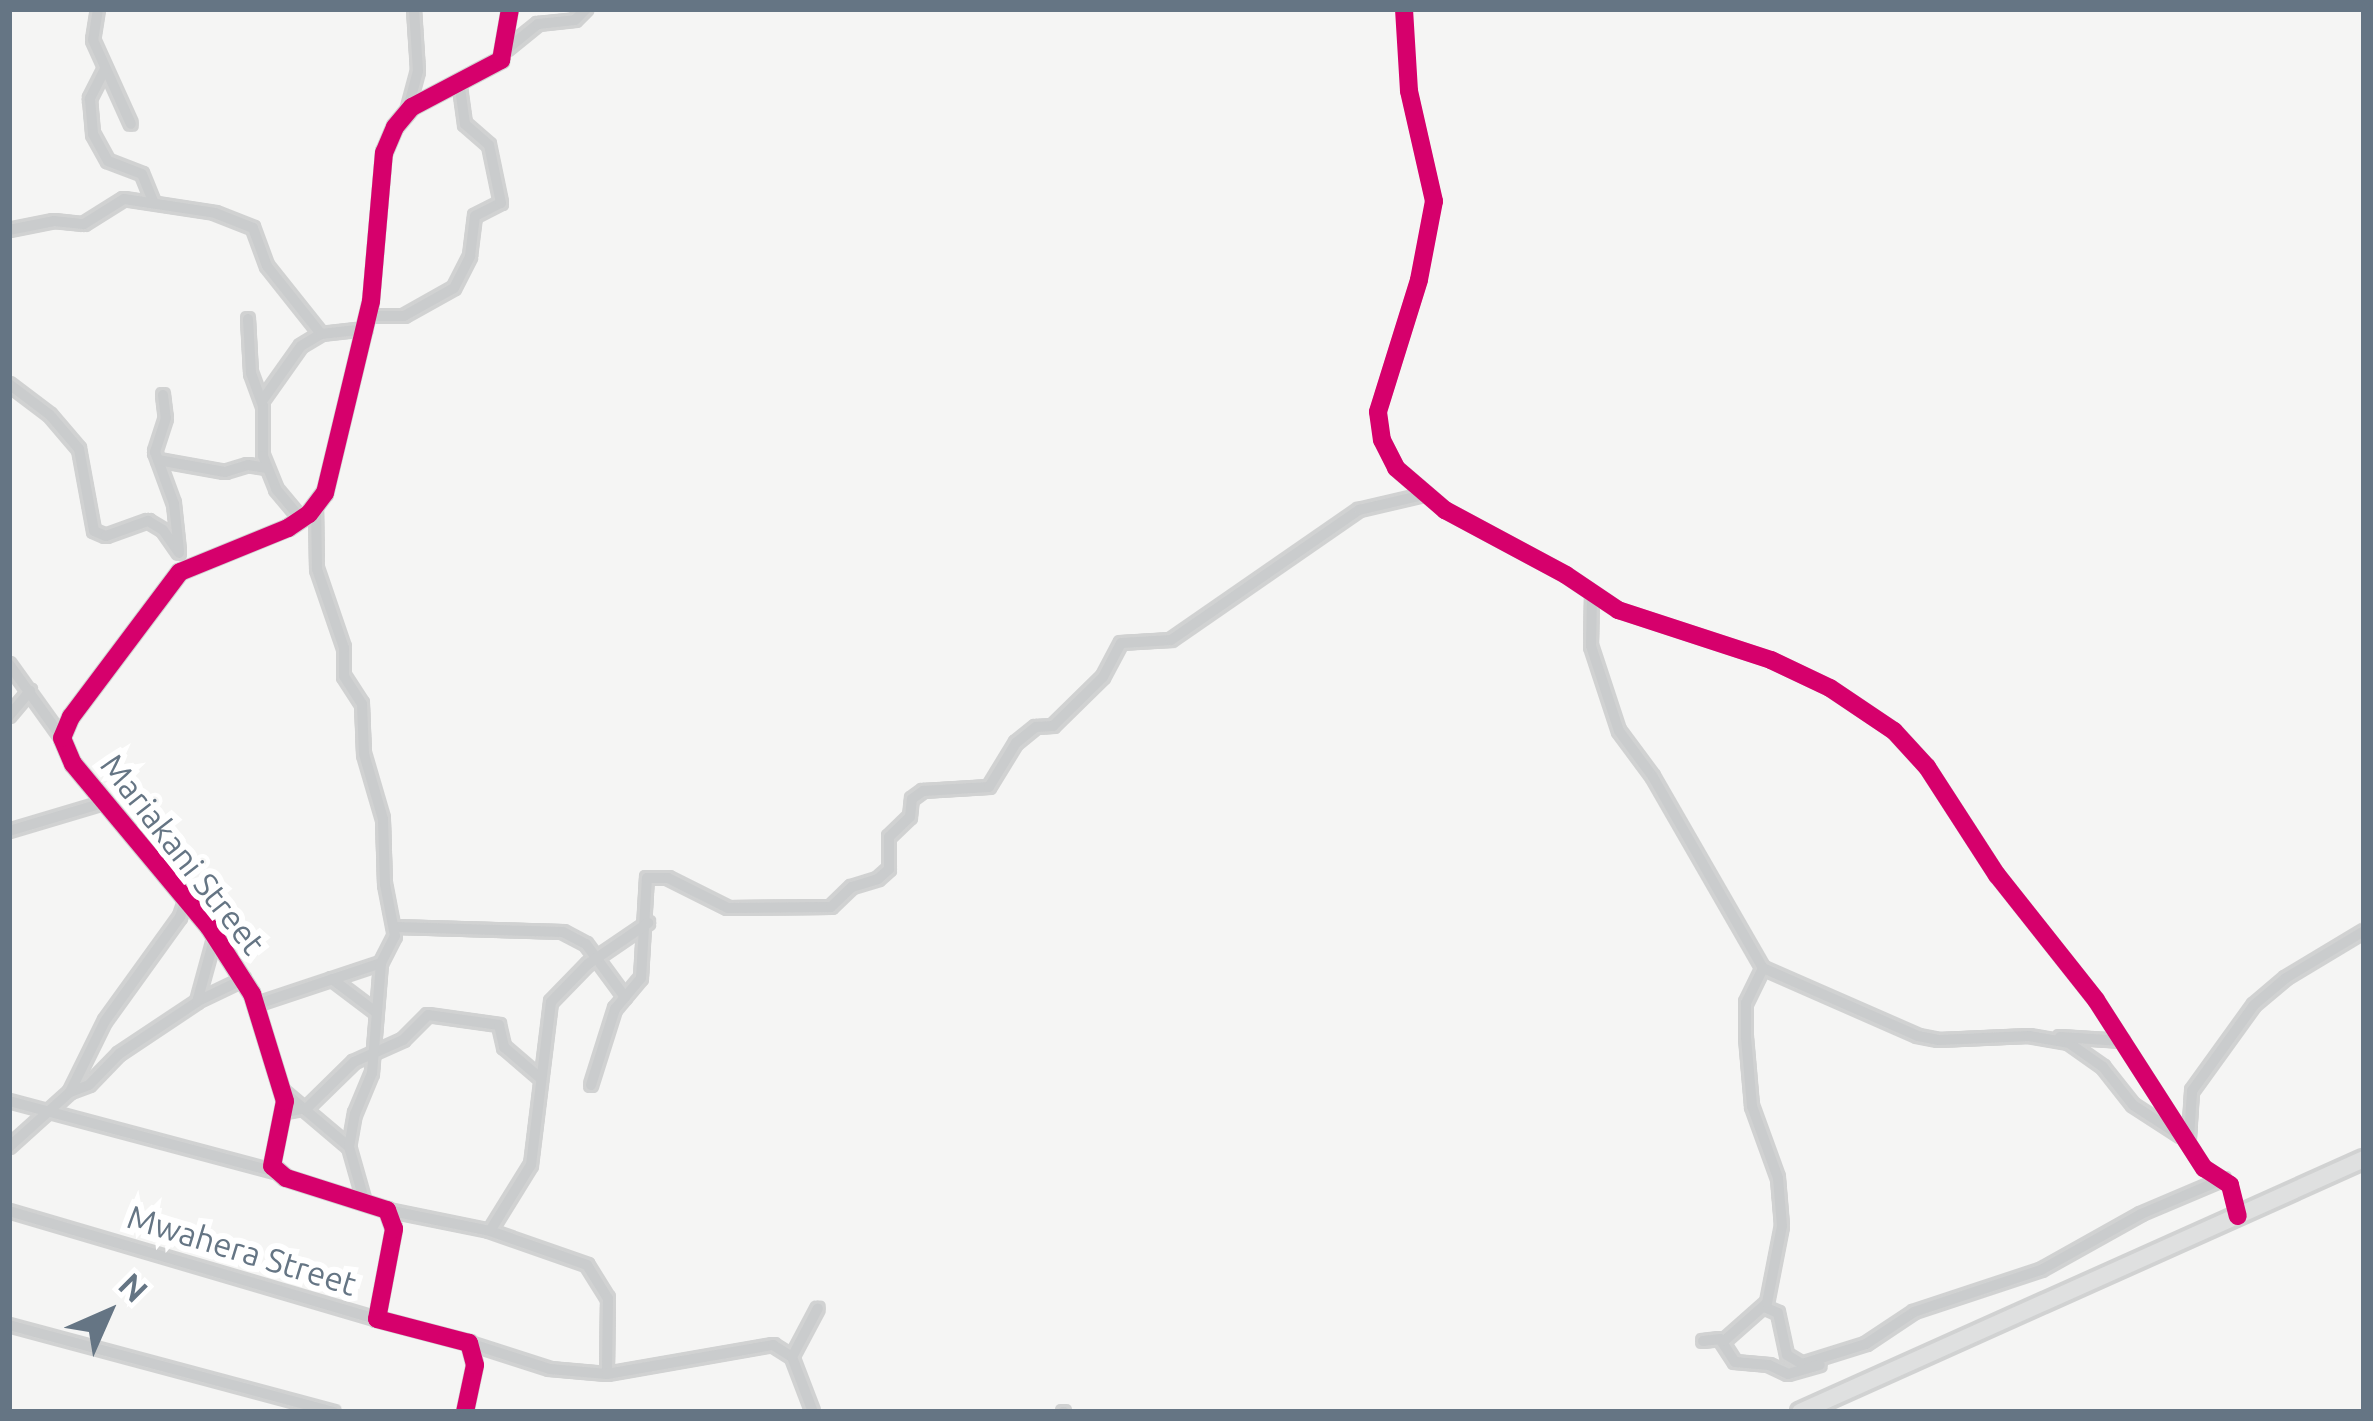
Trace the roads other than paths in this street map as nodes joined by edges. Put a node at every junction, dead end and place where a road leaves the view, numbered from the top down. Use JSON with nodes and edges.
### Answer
{"nodes":[{"id":1,"x":98,"y":9,"type":"edge"},
{"id":2,"x":413,"y":9,"type":"edge"},
{"id":3,"x":510,"y":9,"type":"edge"},
{"id":4,"x":586,"y":9,"type":"edge"},
{"id":5,"x":1404,"y":9,"type":"edge"},
{"id":6,"x":507,"y":49,"type":"junction"},
{"id":7,"x":105,"y":69,"type":"junction"},
{"id":8,"x":459,"y":81,"type":"junction"},
{"id":9,"x":407,"y":112,"type":"junction"},
{"id":10,"x":131,"y":124,"type":"dead end"},
{"id":11,"x":154,"y":203,"type":"junction"},
{"id":12,"x":9,"y":230,"type":"edge"},
{"id":13,"x":248,"y":319,"type":"dead end"},
{"id":14,"x":367,"y":322,"type":"junction"},
{"id":15,"x":320,"y":334,"type":"junction"},
{"id":16,"x":9,"y":384,"type":"edge"},
{"id":17,"x":163,"y":395,"type":"dead end"},
{"id":18,"x":262,"y":401,"type":"junction"},
{"id":19,"x":158,"y":460,"type":"junction"},
{"id":20,"x":267,"y":468,"type":"junction"},
{"id":21,"x":1423,"y":495,"type":"junction"},
{"id":22,"x":316,"y":505,"type":"junction"},
{"id":23,"x":302,"y":520,"type":"junction"},
{"id":24,"x":179,"y":553,"type":"junction"},
{"id":25,"x":180,"y":572,"type":"junction"},
{"id":26,"x":1592,"y":594,"type":"junction"},
{"id":27,"x":9,"y":664,"type":"edge"},
{"id":28,"x":30,"y":692,"type":"junction"},
{"id":29,"x":9,"y":716,"type":"edge"},
{"id":30,"x":62,"y":738,"type":"junction"},
{"id":31,"x":103,"y":803,"type":"junction"},
{"id":32,"x":9,"y":831,"type":"edge"},
{"id":33,"x":186,"y":900,"type":"junction"},
{"id":34,"x":648,"y":923,"type":"junction"},
{"id":35,"x":395,"y":927,"type":"junction"},
{"id":36,"x":2364,"y":931,"type":"edge"},
{"id":37,"x":215,"y":936,"type":"junction"},
{"id":38,"x":596,"y":958,"type":"junction"},
{"id":39,"x":381,"y":963,"type":"junction"},
{"id":40,"x":1763,"y":968,"type":"junction"},
{"id":41,"x":244,"y":979,"type":"junction"},
{"id":42,"x":332,"y":979,"type":"junction"},
{"id":43,"x":625,"y":997,"type":"junction"},
{"id":44,"x":197,"y":1002,"type":"junction"},
{"id":45,"x":255,"y":1005,"type":"junction"},
{"id":46,"x":377,"y":1013,"type":"junction"},
{"id":47,"x":2055,"y":1038,"type":"junction"},
{"id":48,"x":2122,"y":1041,"type":"junction"},
{"id":49,"x":375,"y":1054,"type":"junction"},
{"id":50,"x":539,"y":1077,"type":"junction"},
{"id":51,"x":590,"y":1085,"type":"dead end"},
{"id":52,"x":70,"y":1092,"type":"junction"},
{"id":53,"x":284,"y":1092,"type":"junction"},
{"id":54,"x":9,"y":1100,"type":"edge"},
{"id":55,"x":302,"y":1110,"type":"junction"},
{"id":56,"x":285,"y":1112,"type":"junction"},
{"id":57,"x":50,"y":1113,"type":"junction"},
{"id":58,"x":2189,"y":1141,"type":"junction"},
{"id":59,"x":9,"y":1147,"type":"edge"},
{"id":60,"x":349,"y":1147,"type":"junction"},
{"id":61,"x":2364,"y":1159,"type":"edge"},
{"id":62,"x":276,"y":1172,"type":"junction"},
{"id":63,"x":2224,"y":1179,"type":"junction"},
{"id":64,"x":365,"y":1204,"type":"junction"},
{"id":65,"x":9,"y":1210,"type":"edge"},
{"id":66,"x":387,"y":1210,"type":"junction"},
{"id":67,"x":2238,"y":1216,"type":"junction"},
{"id":68,"x":490,"y":1231,"type":"junction"},
{"id":69,"x":1764,"y":1307,"type":"junction"},
{"id":70,"x":818,"y":1308,"type":"dead end"},
{"id":71,"x":377,"y":1318,"type":"junction"},
{"id":72,"x":9,"y":1325,"type":"edge"},
{"id":73,"x":1703,"y":1341,"type":"dead end"},
{"id":74,"x":1724,"y":1341,"type":"junction"},
{"id":75,"x":469,"y":1343,"type":"junction"},
{"id":76,"x":1866,"y":1344,"type":"junction"},
{"id":77,"x":792,"y":1357,"type":"junction"},
{"id":78,"x":607,"y":1374,"type":"junction"},
{"id":79,"x":334,"y":1412,"type":"edge"},
{"id":80,"x":465,"y":1412,"type":"edge"},
{"id":81,"x":813,"y":1412,"type":"edge"},
{"id":82,"x":1800,"y":1412,"type":"edge"}],
"edges":[{"from":1,"to":7,"type":"street"},
{"from":2,"to":9,"type":"street"},
{"from":3,"to":6,"type":"street"},
{"from":4,"to":6,"type":"street"},
{"from":5,"to":21,"type":"street"},
{"from":6,"to":8,"type":"street"},
{"from":7,"to":10,"type":"street"},
{"from":7,"to":11,"type":"street"},
{"from":8,"to":9,"type":"street"},
{"from":8,"to":14,"type":"street"},
{"from":9,"to":14,"type":"street","name":"Mariakani Street"},
{"from":11,"to":12,"type":"street"},
{"from":11,"to":15,"type":"street"},
{"from":13,"to":18,"type":"street"},
{"from":14,"to":15,"type":"street"},
{"from":14,"to":22,"type":"street","name":"Mariakani Street"},
{"from":15,"to":18,"type":"street"},
{"from":16,"to":24,"type":"street"},
{"from":17,"to":19,"type":"street"},
{"from":18,"to":20,"type":"street"},
{"from":19,"to":20,"type":"street"},
{"from":19,"to":24,"type":"street"},
{"from":20,"to":23,"type":"street"},
{"from":21,"to":26,"type":"street"},
{"from":21,"to":34,"type":"street"},
{"from":22,"to":23,"type":"street","name":"Mariakani Street"},
{"from":22,"to":35,"type":"street"},
{"from":23,"to":25,"type":"street","name":"Mariakani Street"},
{"from":24,"to":25,"type":"street"},
{"from":25,"to":30,"type":"street","name":"Mariakani Street"},
{"from":26,"to":40,"type":"street"},
{"from":26,"to":48,"type":"street"},
{"from":27,"to":28,"type":"street"},
{"from":28,"to":29,"type":"street"},
{"from":28,"to":30,"type":"street"},
{"from":30,"to":31,"type":"street","name":"Mariakani Street"},
{"from":31,"to":32,"type":"street"},
{"from":31,"to":33,"type":"street","name":"Mariakani Street"},
{"from":33,"to":37,"type":"street","name":"Mariakani Street"},
{"from":33,"to":52,"type":"street"},
{"from":34,"to":38,"type":"street"},
{"from":34,"to":43,"type":"street"},
{"from":35,"to":38,"type":"street"},
{"from":35,"to":39,"type":"street"},
{"from":36,"to":58,"type":"street"},
{"from":37,"to":41,"type":"street","name":"Mariakani Street"},
{"from":37,"to":44,"type":"street"},
{"from":38,"to":43,"type":"street"},
{"from":38,"to":50,"type":"street"},
{"from":39,"to":42,"type":"street"},
{"from":39,"to":46,"type":"street"},
{"from":40,"to":47,"type":"street"},
{"from":40,"to":69,"type":"street"},
{"from":41,"to":44,"type":"street"},
{"from":41,"to":45,"type":"street","name":"Mariakani Street"},
{"from":42,"to":45,"type":"street"},
{"from":42,"to":46,"type":"street"},
{"from":43,"to":51,"type":"street"},
{"from":44,"to":52,"type":"street"},
{"from":45,"to":53,"type":"street","name":"Mariakani Street"},
{"from":46,"to":49,"type":"street"},
{"from":47,"to":48,"type":"street"},
{"from":47,"to":58,"type":"street"},
{"from":48,"to":58,"type":"street"},
{"from":49,"to":50,"type":"street"},
{"from":49,"to":55,"type":"street"},
{"from":49,"to":60,"type":"street"},
{"from":50,"to":68,"type":"street"},
{"from":52,"to":57,"type":"street"},
{"from":53,"to":55,"type":"street"},
{"from":53,"to":56,"type":"street","name":"Mariakani Street"},
{"from":54,"to":57,"type":"street"},
{"from":55,"to":56,"type":"street"},
{"from":55,"to":60,"type":"street"},
{"from":56,"to":62,"type":"street","name":"Mariakani Street"},
{"from":57,"to":59,"type":"street"},
{"from":57,"to":62,"type":"street"},
{"from":58,"to":63,"type":"street"},
{"from":60,"to":64,"type":"street"},
{"from":61,"to":67,"type":"highway"},
{"from":62,"to":64,"type":"street"},
{"from":63,"to":67,"type":"street"},
{"from":63,"to":76,"type":"street"},
{"from":64,"to":66,"type":"street"},
{"from":65,"to":71,"type":"street","name":"Mwahera Street"},
{"from":66,"to":68,"type":"street"},
{"from":66,"to":71,"type":"street"},
{"from":67,"to":82,"type":"highway"},
{"from":68,"to":78,"type":"street"},
{"from":69,"to":74,"type":"street"},
{"from":69,"to":76,"type":"street"},
{"from":70,"to":77,"type":"street"},
{"from":71,"to":75,"type":"street"},
{"from":72,"to":79,"type":"street"},
{"from":73,"to":74,"type":"street"},
{"from":74,"to":76,"type":"street"},
{"from":75,"to":78,"type":"street"},
{"from":75,"to":80,"type":"street"},
{"from":77,"to":78,"type":"street"},
{"from":77,"to":81,"type":"street"}]}
